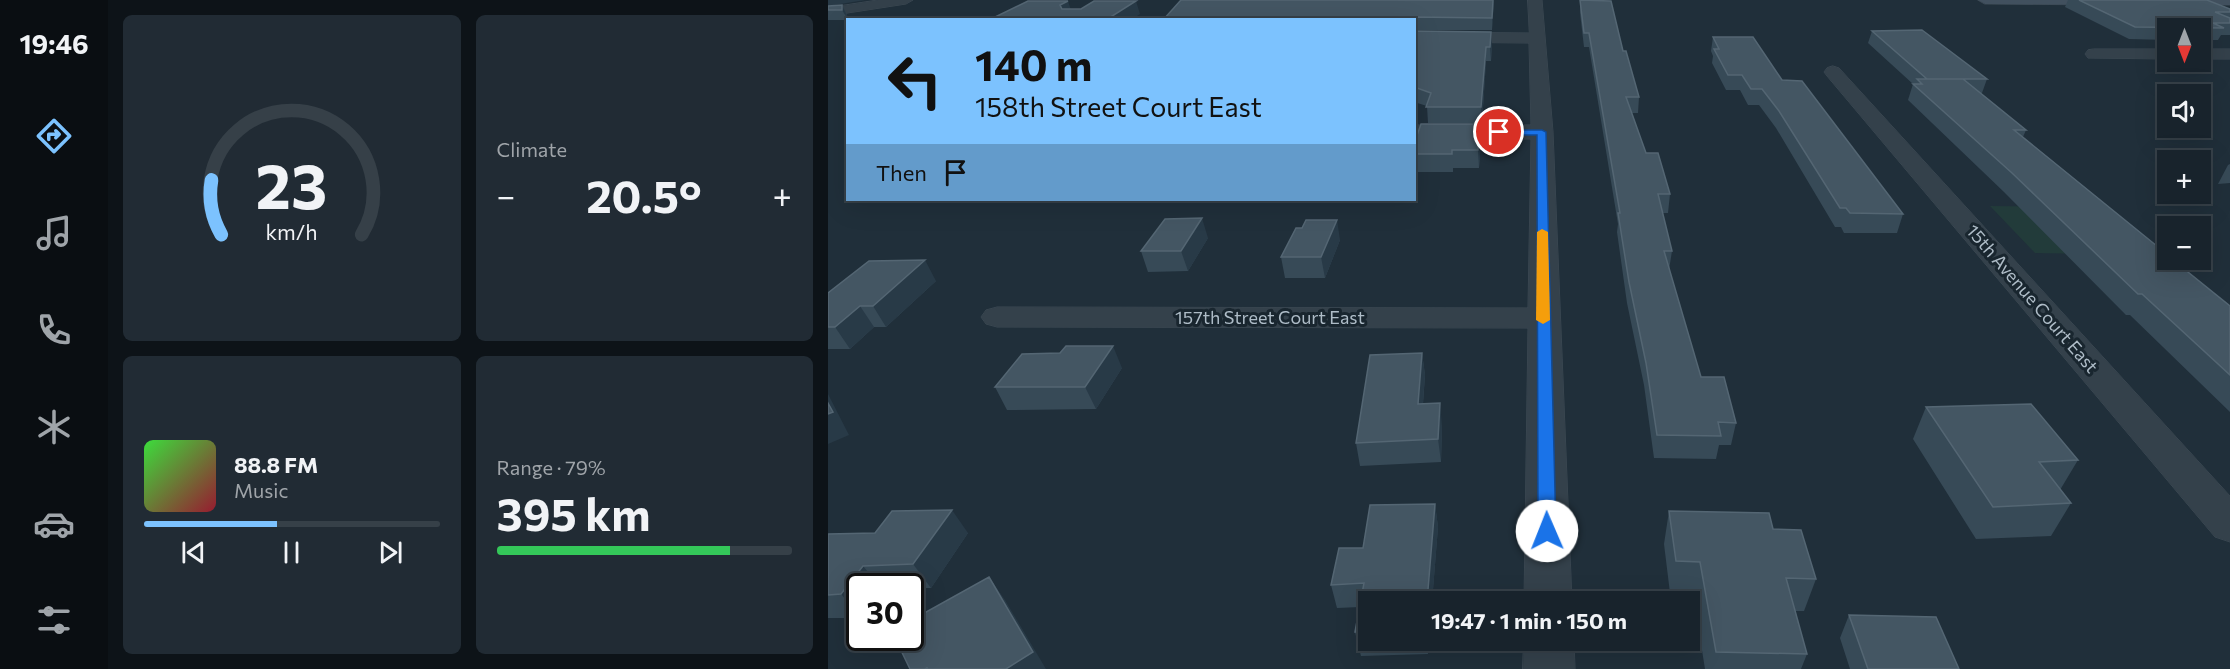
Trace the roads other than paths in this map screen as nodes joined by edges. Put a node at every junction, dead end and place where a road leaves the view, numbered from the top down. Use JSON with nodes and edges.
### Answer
{"nodes":[{"id":1,"x":906,"y":0,"type":"edge"},
{"id":2,"x":1535,"y":0,"type":"edge"},
{"id":3,"x":1985,"y":0,"type":"edge"},
{"id":4,"x":2016,"y":0,"type":"edge"},
{"id":5,"x":2124,"y":1,"type":"edge"},
{"id":6,"x":2148,"y":1,"type":"edge"},
{"id":7,"x":2195,"y":1,"type":"edge"},
{"id":8,"x":2230,"y":1,"type":"edge"},
{"id":9,"x":828,"y":12,"type":"edge"},
{"id":10,"x":2230,"y":15,"type":"edge"},
{"id":11,"x":1416,"y":37,"type":"edge"},
{"id":12,"x":1536,"y":38,"type":"junction"},
{"id":13,"x":2094,"y":54,"type":"dead end"},
{"id":14,"x":2157,"y":54,"type":"edge"},
{"id":15,"x":2211,"y":54,"type":"edge"},
{"id":16,"x":2230,"y":54,"type":"edge"},
{"id":17,"x":1833,"y":72,"type":"dead end"},
{"id":18,"x":1416,"y":132,"type":"edge"},
{"id":19,"x":1542,"y":132,"type":"junction"},
{"id":20,"x":997,"y":317,"type":"dead end"},
{"id":21,"x":1543,"y":318,"type":"junction"},
{"id":22,"x":2230,"y":525,"type":"edge"},
{"id":23,"x":1548,"y":591,"type":"edge"},
{"id":24,"x":1549,"y":651,"type":"edge"},
{"id":25,"x":1549,"y":669,"type":"edge"}],
"edges":[{"from":1,"to":9,"type":"street"},
{"from":2,"to":12,"type":"street"},
{"from":3,"to":4,"type":"street"},
{"from":4,"to":5,"type":"street"},
{"from":6,"to":7,"type":"street"},
{"from":7,"to":8,"type":"street"},
{"from":7,"to":10,"type":"street"},
{"from":11,"to":12,"type":"street"},
{"from":12,"to":19,"type":"street"},
{"from":13,"to":14,"type":"street"},
{"from":15,"to":16,"type":"street"},
{"from":17,"to":22,"type":"street","name":"15th Avenue Court East"},
{"from":18,"to":19,"type":"street"},
{"from":19,"to":21,"type":"street"},
{"from":20,"to":21,"type":"street","name":"157th Street Court East"},
{"from":21,"to":23,"type":"street"},
{"from":24,"to":25,"type":"street"}]}
